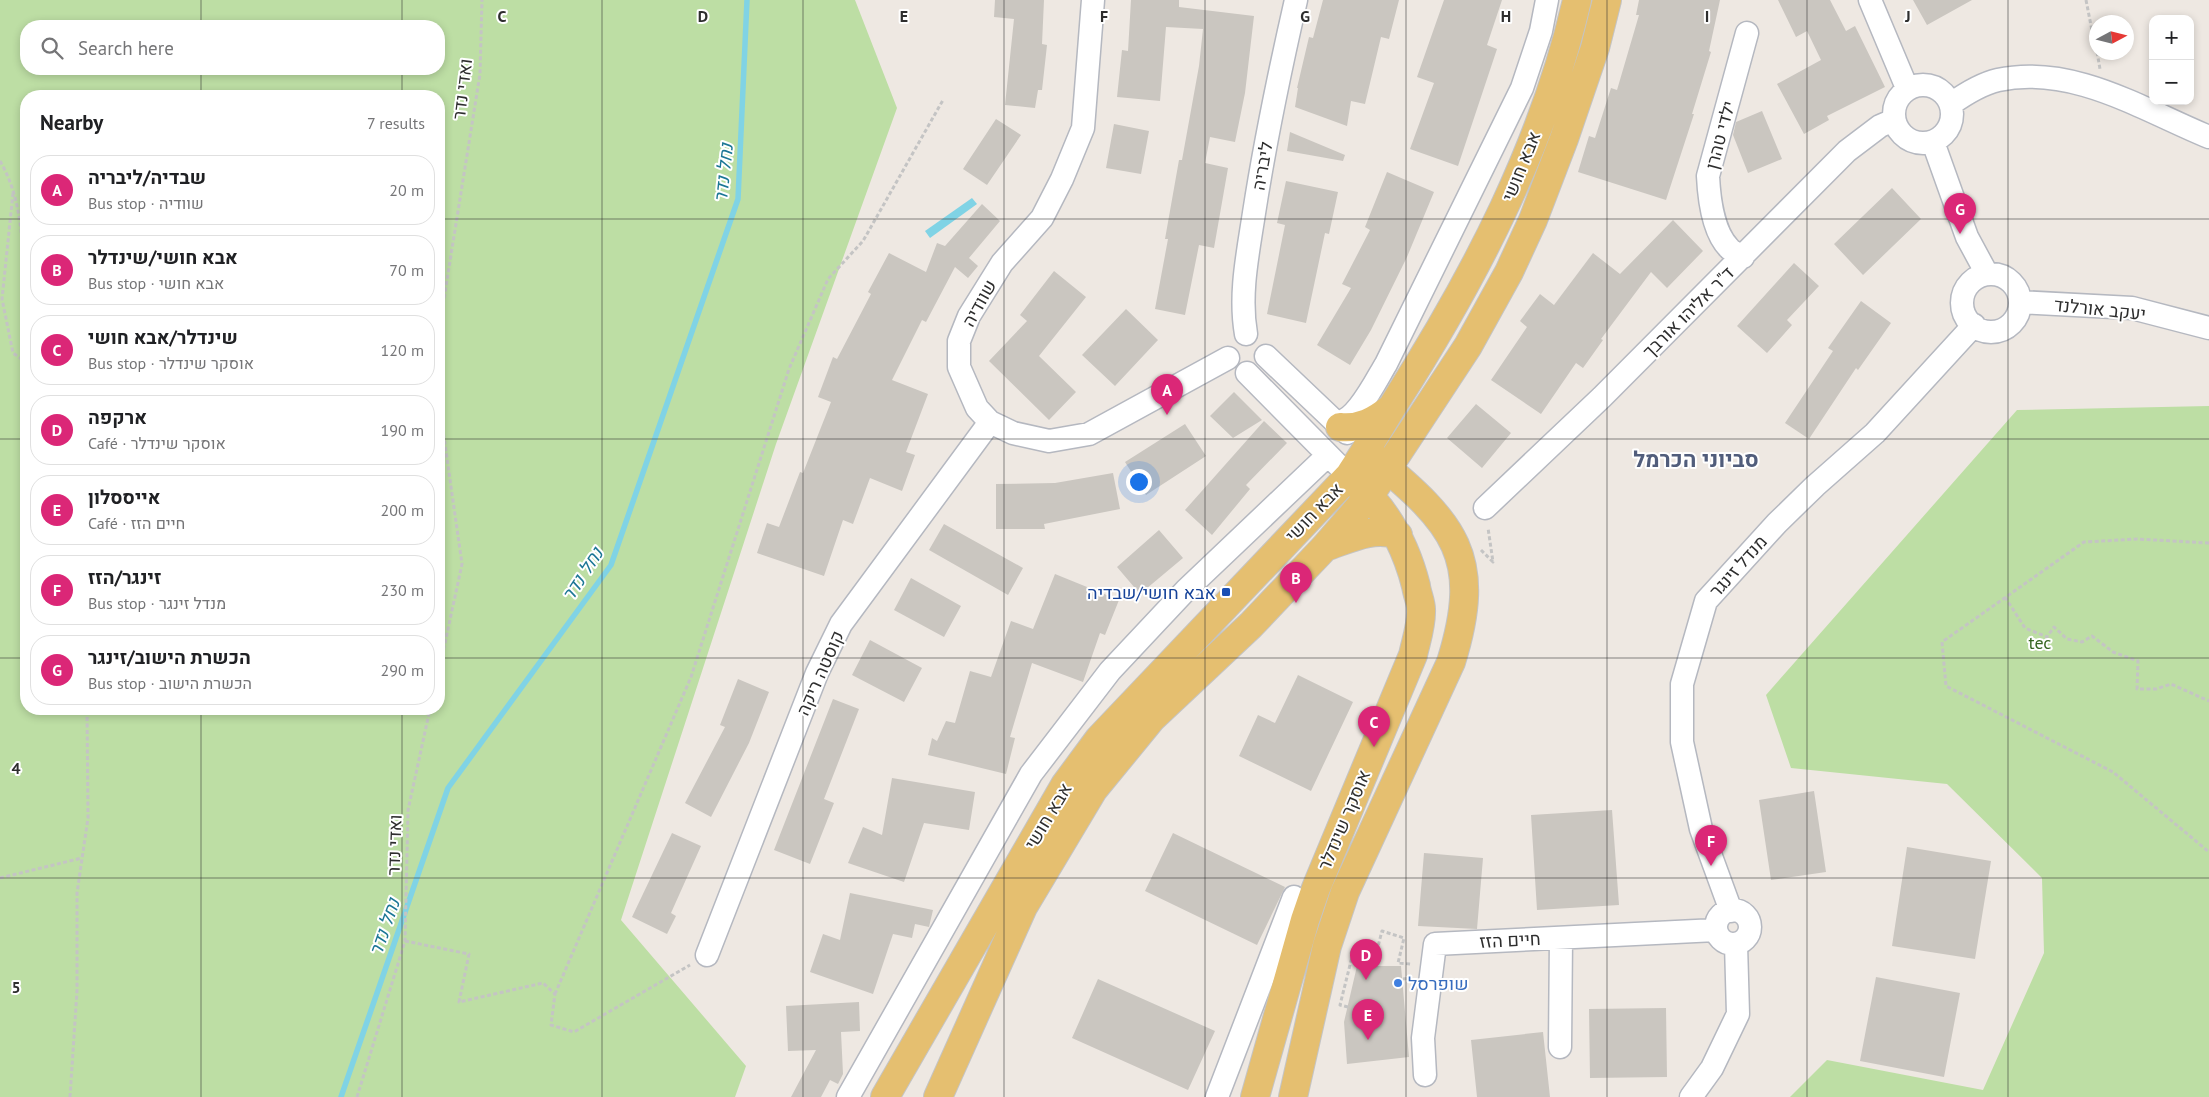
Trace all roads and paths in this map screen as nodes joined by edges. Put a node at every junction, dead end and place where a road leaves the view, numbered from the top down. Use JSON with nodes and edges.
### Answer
{"nodes":[{"id":1,"x":482,"y":0,"type":"edge"},
{"id":2,"x":1093,"y":0,"type":"edge"},
{"id":3,"x":1296,"y":0,"type":"edge"},
{"id":4,"x":1547,"y":0,"type":"edge"},
{"id":5,"x":1577,"y":0,"type":"edge"},
{"id":6,"x":1607,"y":0,"type":"edge"},
{"id":7,"x":1870,"y":0,"type":"edge"},
{"id":8,"x":2086,"y":0,"type":"edge"},
{"id":9,"x":2089,"y":15,"type":"edge"},
{"id":10,"x":1747,"y":33,"type":"dead end"},
{"id":11,"x":1908,"y":88,"type":"junction"},
{"id":12,"x":943,"y":100,"type":"dead end"},
{"id":13,"x":1951,"y":104,"type":"junction"},
{"id":14,"x":1894,"y":120,"type":"junction"},
{"id":15,"x":2209,"y":137,"type":"edge"},
{"id":16,"x":1933,"y":142,"type":"junction"},
{"id":17,"x":0,"y":161,"type":"edge"},
{"id":18,"x":13,"y":192,"type":"junction"},
{"id":19,"x":20,"y":220,"type":"edge"},
{"id":20,"x":1743,"y":257,"type":"junction"},
{"id":21,"x":1987,"y":274,"type":"junction"},
{"id":22,"x":445,"y":293,"type":"edge"},
{"id":23,"x":2020,"y":302,"type":"junction"},
{"id":24,"x":1974,"y":325,"type":"junction"},
{"id":25,"x":2209,"y":328,"type":"edge"},
{"id":26,"x":1246,"y":334,"type":"junction"},
{"id":27,"x":1266,"y":356,"type":"junction"},
{"id":28,"x":20,"y":358,"type":"edge"},
{"id":29,"x":1228,"y":358,"type":"junction"},
{"id":30,"x":1247,"y":373,"type":"junction"},
{"id":31,"x":1392,"y":408,"type":"junction"},
{"id":32,"x":990,"y":422,"type":"junction"},
{"id":33,"x":1338,"y":424,"type":"junction"},
{"id":34,"x":1412,"y":433,"type":"junction"},
{"id":35,"x":445,"y":444,"type":"edge"},
{"id":36,"x":1366,"y":451,"type":"junction"},
{"id":37,"x":1328,"y":455,"type":"junction"},
{"id":38,"x":1388,"y":469,"type":"junction"},
{"id":39,"x":1349,"y":476,"type":"junction"},
{"id":40,"x":1418,"y":494,"type":"junction"},
{"id":41,"x":1370,"y":495,"type":"junction"},
{"id":42,"x":1485,"y":508,"type":"dead end"},
{"id":43,"x":1398,"y":535,"type":"junction"},
{"id":44,"x":2209,"y":543,"type":"edge"},
{"id":45,"x":1325,"y":547,"type":"junction"},
{"id":46,"x":2005,"y":597,"type":"junction"},
{"id":47,"x":445,"y":643,"type":"edge"},
{"id":48,"x":2209,"y":702,"type":"edge"},
{"id":49,"x":87,"y":715,"type":"edge"},
{"id":50,"x":429,"y":715,"type":"edge"},
{"id":51,"x":2209,"y":852,"type":"edge"},
{"id":52,"x":82,"y":858,"type":"junction"},
{"id":53,"x":0,"y":878,"type":"edge"},
{"id":54,"x":1294,"y":897,"type":"dead end"},
{"id":55,"x":1731,"y":911,"type":"junction"},
{"id":56,"x":1716,"y":930,"type":"junction"},
{"id":57,"x":1561,"y":938,"type":"junction"},
{"id":58,"x":405,"y":941,"type":"junction"},
{"id":59,"x":1435,"y":944,"type":"junction"},
{"id":60,"x":1736,"y":944,"type":"junction"},
{"id":61,"x":1340,"y":949,"type":"junction"},
{"id":62,"x":708,"y":955,"type":"joint"},
{"id":63,"x":555,"y":994,"type":"junction"},
{"id":64,"x":1348,"y":1007,"type":"dead end"},
{"id":65,"x":1560,"y":1047,"type":"dead end"},
{"id":66,"x":1425,"y":1075,"type":"dead end"},
{"id":67,"x":70,"y":1097,"type":"edge"},
{"id":68,"x":357,"y":1097,"type":"edge"},
{"id":69,"x":848,"y":1097,"type":"edge"},
{"id":70,"x":885,"y":1097,"type":"edge"},
{"id":71,"x":938,"y":1097,"type":"edge"},
{"id":72,"x":1217,"y":1097,"type":"edge"},
{"id":73,"x":1255,"y":1097,"type":"edge"},
{"id":74,"x":1293,"y":1097,"type":"edge"},
{"id":75,"x":1691,"y":1097,"type":"edge"}],
"edges":[{"from":1,"to":22,"type":"path","name":"ואדי נדר"},
{"from":2,"to":32,"type":"street","name":"שוודיה"},
{"from":3,"to":26,"type":"street","name":"ליבריה"},
{"from":4,"to":33,"type":"street","name":"אבא חושי"},
{"from":5,"to":31,"type":"main road","name":"אבא חושי"},
{"from":6,"to":34,"type":"main road","name":"אבא חושי"},
{"from":7,"to":11,"type":"street"},
{"from":8,"to":9,"type":"path"},
{"from":10,"to":20,"type":"street","name":"ילדי טהרן"},
{"from":11,"to":13,"type":"street"},
{"from":11,"to":14,"type":"street"},
{"from":12,"to":63,"type":"path"},
{"from":13,"to":15,"type":"street"},
{"from":13,"to":16,"type":"street"},
{"from":14,"to":16,"type":"street"},
{"from":14,"to":20,"type":"street","name":"ד\"ר אליהו אורבך"},
{"from":16,"to":21,"type":"street"},
{"from":17,"to":18,"type":"path"},
{"from":18,"to":19,"type":"path"},
{"from":18,"to":28,"type":"path"},
{"from":20,"to":42,"type":"street","name":"ד\"ר אליהו אורבך"},
{"from":21,"to":23,"type":"street"},
{"from":21,"to":24,"type":"street"},
{"from":23,"to":24,"type":"street"},
{"from":23,"to":25,"type":"street","name":"יעקב אורלנד"},
{"from":24,"to":55,"type":"street","name":"מנדל זינגר"},
{"from":26,"to":27,"type":"street"},
{"from":26,"to":29,"type":"street"},
{"from":27,"to":30,"type":"street"},
{"from":27,"to":33,"type":"street"},
{"from":29,"to":30,"type":"street"},
{"from":29,"to":32,"type":"street","name":"שוודיה"},
{"from":30,"to":37,"type":"street"},
{"from":31,"to":33,"type":"main road"},
{"from":31,"to":36,"type":"main road","name":"אבא חושי"},
{"from":32,"to":62,"type":"street","name":"קוסטה ריקה"},
{"from":33,"to":36,"type":"street"},
{"from":34,"to":38,"type":"main road","name":"אבא חושי"},
{"from":34,"to":40,"type":"main road","name":"אוסקר שינדלר"},
{"from":35,"to":47,"type":"path"},
{"from":36,"to":38,"type":"main road","name":"אוסקר שינדלר"},
{"from":36,"to":39,"type":"main road","name":"אבא חושי"},
{"from":37,"to":39,"type":"street"},
{"from":37,"to":69,"type":"street","name":"אבא חושי"},
{"from":38,"to":40,"type":"main road","name":"אוסקר שינדלר"},
{"from":38,"to":41,"type":"main road","name":"אבא חושי"},
{"from":39,"to":41,"type":"main road","name":"אוסקר שינדלר"},
{"from":39,"to":70,"type":"main road","name":"אבא חושי"},
{"from":40,"to":61,"type":"main road","name":"אוסקר שינדלר"},
{"from":41,"to":43,"type":"main road","name":"אוסקר שינדלר"},
{"from":41,"to":45,"type":"main road","name":"אבא חושי"},
{"from":43,"to":45,"type":"main road"},
{"from":43,"to":73,"type":"main road","name":"אוסקר שינדלר"},
{"from":44,"to":46,"type":"path"},
{"from":45,"to":71,"type":"main road","name":"אבא חושי"},
{"from":46,"to":48,"type":"path"},
{"from":46,"to":51,"type":"path"},
{"from":49,"to":52,"type":"path"},
{"from":50,"to":58,"type":"path","name":"ואדי נדר"},
{"from":52,"to":53,"type":"path"},
{"from":52,"to":67,"type":"path"},
{"from":54,"to":72,"type":"street"},
{"from":55,"to":56,"type":"street"},
{"from":55,"to":60,"type":"street"},
{"from":56,"to":57,"type":"street","name":"חיים הזז"},
{"from":56,"to":60,"type":"street"},
{"from":57,"to":59,"type":"street","name":"חיים הזז"},
{"from":57,"to":65,"type":"street"},
{"from":58,"to":63,"type":"path"},
{"from":58,"to":68,"type":"path","name":"ואדי נדר"},
{"from":59,"to":61,"type":"path"},
{"from":59,"to":66,"type":"street"},
{"from":60,"to":75,"type":"street"},
{"from":61,"to":64,"type":"path"},
{"from":61,"to":74,"type":"main road","name":"אוסקר שינדלר"},
{"from":62,"to":63,"type":"path"}]}
